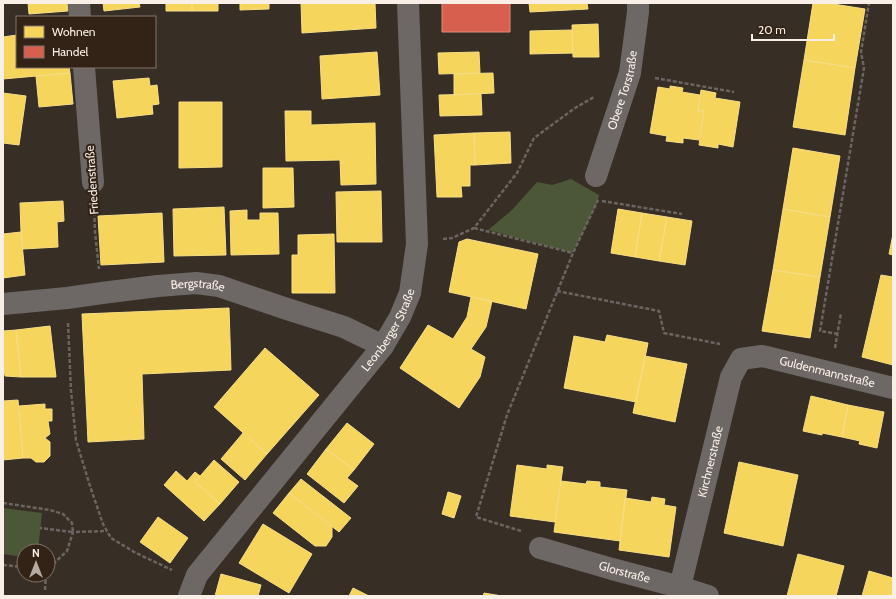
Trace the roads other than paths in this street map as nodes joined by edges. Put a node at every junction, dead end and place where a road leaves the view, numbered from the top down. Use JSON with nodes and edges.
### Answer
{"nodes":[{"id":1,"x":79,"y":3,"type":"edge"},
{"id":2,"x":408,"y":3,"type":"edge"},
{"id":3,"x":638,"y":3,"type":"edge"},
{"id":4,"x":80,"y":16,"type":"edge"},
{"id":5,"x":84,"y":68,"type":"edge"},
{"id":6,"x":596,"y":176,"type":"road end"},
{"id":7,"x":93,"y":182,"type":"road end"},
{"id":8,"x":3,"y":304,"type":"edge"},
{"id":9,"x":383,"y":346,"type":"junction"},
{"id":10,"x":752,"y":358,"type":"joint"},
{"id":11,"x":893,"y":388,"type":"edge"},
{"id":12,"x":540,"y":548,"type":"road end"},
{"id":13,"x":680,"y":587,"type":"junction"},
{"id":14,"x":192,"y":589,"type":"edge"},
{"id":15,"x":708,"y":596,"type":"edge"}],
"edges":[{"from":1,"to":4,"type":"street"},
{"from":2,"to":9,"type":"street","name":"Leonberger Straße"},
{"from":3,"to":6,"type":"street","name":"Obere Torstraße"},
{"from":5,"to":7,"type":"street","name":"Friedenstraße"},
{"from":8,"to":9,"type":"street","name":"Bergstraße"},
{"from":9,"to":14,"type":"street","name":"Leonberger Straße"},
{"from":10,"to":11,"type":"street","name":"Guldenmannstraße"},
{"from":10,"to":13,"type":"street","name":"Kirchnerstraße"},
{"from":12,"to":13,"type":"street","name":"Glorstraße"},
{"from":13,"to":15,"type":"street","name":"Glorstraße"}]}
